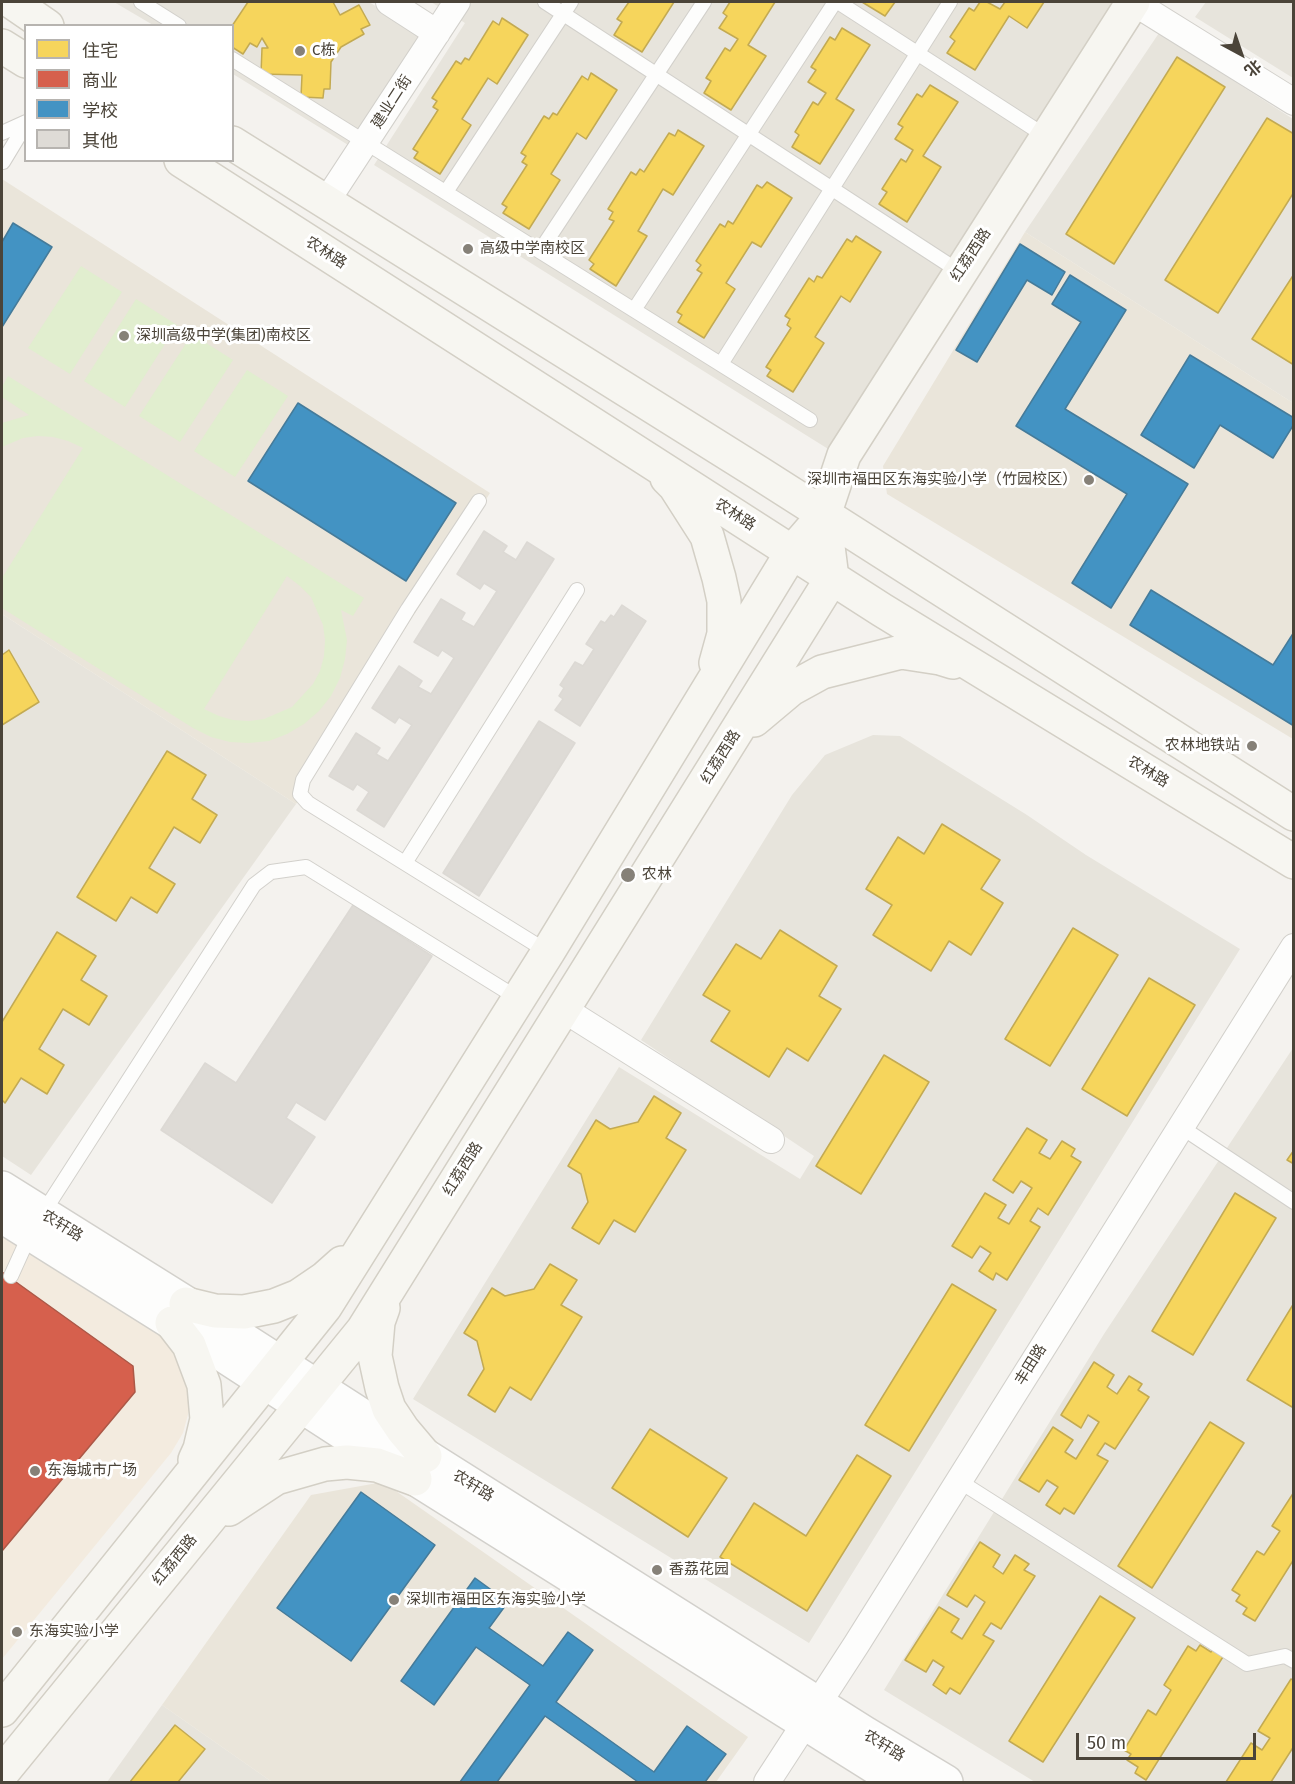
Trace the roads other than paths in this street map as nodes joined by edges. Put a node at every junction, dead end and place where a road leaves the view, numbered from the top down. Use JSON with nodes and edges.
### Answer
{"nodes":[{"id":1,"x":12,"y":2,"type":"edge"},
{"id":2,"x":141,"y":2,"type":"edge"},
{"id":3,"x":389,"y":2,"type":"edge"},
{"id":4,"x":457,"y":2,"type":"edge"},
{"id":5,"x":545,"y":2,"type":"edge"},
{"id":6,"x":704,"y":2,"type":"edge"},
{"id":7,"x":837,"y":2,"type":"edge"},
{"id":8,"x":950,"y":2,"type":"edge"},
{"id":9,"x":1133,"y":2,"type":"edge"},
{"id":10,"x":567,"y":7,"type":"edge"},
{"id":11,"x":44,"y":24,"type":"edge"},
{"id":12,"x":176,"y":24,"type":"edge"},
{"id":13,"x":437,"y":33,"type":"junction"},
{"id":14,"x":2,"y":46,"type":"edge"},
{"id":15,"x":917,"y":53,"type":"junction"},
{"id":16,"x":24,"y":60,"type":"edge"},
{"id":17,"x":234,"y":60,"type":"edge"},
{"id":18,"x":656,"y":74,"type":"junction"},
{"id":19,"x":1293,"y":102,"type":"edge"},
{"id":20,"x":24,"y":124,"type":"edge"},
{"id":21,"x":24,"y":126,"type":"edge"},
{"id":22,"x":2,"y":133,"type":"edge"},
{"id":23,"x":749,"y":134,"type":"junction"},
{"id":24,"x":1047,"y":137,"type":"junction"},
{"id":25,"x":365,"y":142,"type":"junction"},
{"id":26,"x":234,"y":144,"type":"edge"},
{"id":27,"x":3,"y":162,"type":"dead end"},
{"id":28,"x":184,"y":162,"type":"edge"},
{"id":29,"x":832,"y":188,"type":"junction"},
{"id":30,"x":446,"y":192,"type":"junction"},
{"id":31,"x":326,"y":202,"type":"junction"},
{"id":32,"x":540,"y":251,"type":"junction"},
{"id":33,"x":960,"y":272,"type":"junction"},
{"id":34,"x":634,"y":310,"type":"junction"},
{"id":35,"x":721,"y":364,"type":"junction"},
{"id":36,"x":810,"y":420,"type":"dead end"},
{"id":37,"x":650,"y":459,"type":"junction"},
{"id":38,"x":479,"y":501,"type":"dead end"},
{"id":39,"x":824,"y":515,"type":"junction"},
{"id":40,"x":792,"y":552,"type":"junction"},
{"id":41,"x":832,"y":578,"type":"junction"},
{"id":42,"x":577,"y":590,"type":"dead end"},
{"id":43,"x":987,"y":672,"type":"junction"},
{"id":44,"x":698,"y":706,"type":"junction"},
{"id":45,"x":724,"y":752,"type":"junction"},
{"id":46,"x":1293,"y":814,"type":"edge"},
{"id":47,"x":1293,"y":862,"type":"edge"},
{"id":48,"x":405,"y":863,"type":"junction"},
{"id":49,"x":1293,"y":947,"type":"edge"},
{"id":50,"x":548,"y":952,"type":"junction"},
{"id":51,"x":519,"y":999,"type":"junction"},
{"id":52,"x":563,"y":1009,"type":"junction"},
{"id":53,"x":1181,"y":1127,"type":"junction"},
{"id":54,"x":771,"y":1140,"type":"dead end"},
{"id":55,"x":2,"y":1188,"type":"edge"},
{"id":56,"x":1293,"y":1202,"type":"edge"},
{"id":57,"x":2,"y":1216,"type":"edge"},
{"id":58,"x":36,"y":1224,"type":"junction"},
{"id":59,"x":374,"y":1228,"type":"junction"},
{"id":60,"x":11,"y":1276,"type":"dead end"},
{"id":61,"x":390,"y":1286,"type":"junction"},
{"id":62,"x":179,"y":1313,"type":"junction"},
{"id":63,"x":272,"y":1372,"type":"junction"},
{"id":64,"x":309,"y":1396,"type":"junction"},
{"id":65,"x":420,"y":1468,"type":"junction"},
{"id":66,"x":185,"y":1481,"type":"junction"},
{"id":67,"x":959,"y":1481,"type":"junction"},
{"id":68,"x":193,"y":1539,"type":"junction"},
{"id":69,"x":1293,"y":1661,"type":"edge"},
{"id":70,"x":2,"y":1710,"type":"edge"},
{"id":71,"x":811,"y":1714,"type":"junction"},
{"id":72,"x":2,"y":1773,"type":"edge"},
{"id":73,"x":767,"y":1782,"type":"edge"},
{"id":74,"x":899,"y":1782,"type":"edge"},
{"id":75,"x":946,"y":1782,"type":"edge"}],
"edges":[{"from":1,"to":11,"type":"main road"},
{"from":2,"to":12,"type":"lane"},
{"from":3,"to":13,"type":"street"},
{"from":4,"to":13,"type":"street","name":"建业二街"},
{"from":5,"to":10,"type":"lane"},
{"from":6,"to":18,"type":"lane"},
{"from":7,"to":15,"type":"lane"},
{"from":7,"to":23,"type":"lane"},
{"from":8,"to":15,"type":"lane"},
{"from":9,"to":19,"type":"street"},
{"from":9,"to":24,"type":"main road","name":"红荔西路"},
{"from":10,"to":18,"type":"lane"},
{"from":10,"to":30,"type":"lane"},
{"from":13,"to":25,"type":"street","name":"建业二街"},
{"from":14,"to":16,"type":"main road"},
{"from":15,"to":24,"type":"lane"},
{"from":15,"to":29,"type":"lane"},
{"from":17,"to":25,"type":"lane"},
{"from":18,"to":23,"type":"lane"},
{"from":18,"to":32,"type":"lane"},
{"from":20,"to":22,"type":"lane"},
{"from":21,"to":27,"type":"lane"},
{"from":23,"to":29,"type":"lane"},
{"from":23,"to":34,"type":"lane"},
{"from":24,"to":33,"type":"main road","name":"红荔西路"},
{"from":25,"to":30,"type":"lane"},
{"from":25,"to":31,"type":"street","name":"建业二街"},
{"from":26,"to":31,"type":"main road"},
{"from":28,"to":37,"type":"main road","name":"农林路"},
{"from":29,"to":33,"type":"lane"},
{"from":29,"to":35,"type":"lane"},
{"from":30,"to":32,"type":"lane"},
{"from":31,"to":39,"type":"main road"},
{"from":32,"to":34,"type":"lane"},
{"from":33,"to":39,"type":"main road","name":"红荔西路"},
{"from":34,"to":35,"type":"lane"},
{"from":35,"to":36,"type":"lane"},
{"from":37,"to":40,"type":"main road","name":"农林路"},
{"from":37,"to":44,"type":"main road"},
{"from":38,"to":48,"type":"lane"},
{"from":39,"to":40,"type":"main road","name":"红荔西路"},
{"from":39,"to":41,"type":"main road","name":"红荔西路"},
{"from":39,"to":46,"type":"main road"},
{"from":40,"to":41,"type":"main road","name":"农林路"},
{"from":40,"to":44,"type":"main road","name":"红荔西路"},
{"from":41,"to":43,"type":"main road","name":"农林路"},
{"from":41,"to":45,"type":"main road","name":"红荔西路"},
{"from":42,"to":48,"type":"lane"},
{"from":43,"to":45,"type":"main road"},
{"from":43,"to":47,"type":"main road","name":"农林路"},
{"from":44,"to":50,"type":"main road","name":"红荔西路"},
{"from":45,"to":52,"type":"main road","name":"红荔西路"},
{"from":48,"to":50,"type":"lane"},
{"from":49,"to":53,"type":"street","name":"丰田路"},
{"from":50,"to":51,"type":"main road","name":"红荔西路"},
{"from":51,"to":58,"type":"lane"},
{"from":51,"to":59,"type":"main road","name":"红荔西路"},
{"from":52,"to":54,"type":"street"},
{"from":52,"to":61,"type":"main road","name":"红荔西路"},
{"from":53,"to":56,"type":"lane"},
{"from":53,"to":67,"type":"street","name":"丰田路"},
{"from":55,"to":58,"type":"street","name":"农轩路"},
{"from":57,"to":58,"type":"street","name":"农轩路"},
{"from":58,"to":60,"type":"lane"},
{"from":58,"to":62,"type":"street","name":"农轩路"},
{"from":59,"to":62,"type":"main road"},
{"from":59,"to":63,"type":"main road","name":"红荔西路"},
{"from":61,"to":64,"type":"main road","name":"红荔西路"},
{"from":61,"to":65,"type":"main road"},
{"from":62,"to":63,"type":"street","name":"农轩路"},
{"from":62,"to":66,"type":"main road"},
{"from":63,"to":64,"type":"street","name":"农轩路"},
{"from":63,"to":66,"type":"main road","name":"红荔西路"},
{"from":64,"to":65,"type":"street","name":"农轩路"},
{"from":64,"to":68,"type":"main road","name":"红荔西路"},
{"from":65,"to":68,"type":"main road"},
{"from":65,"to":71,"type":"street","name":"农轩路"},
{"from":66,"to":70,"type":"main road","name":"红荔西路"},
{"from":67,"to":69,"type":"lane"},
{"from":67,"to":71,"type":"street","name":"丰田路"},
{"from":68,"to":72,"type":"main road","name":"红荔西路"},
{"from":71,"to":73,"type":"street","name":"丰田路"},
{"from":71,"to":74,"type":"street","name":"农轩路"},
{"from":71,"to":75,"type":"street","name":"农轩路"}]}
